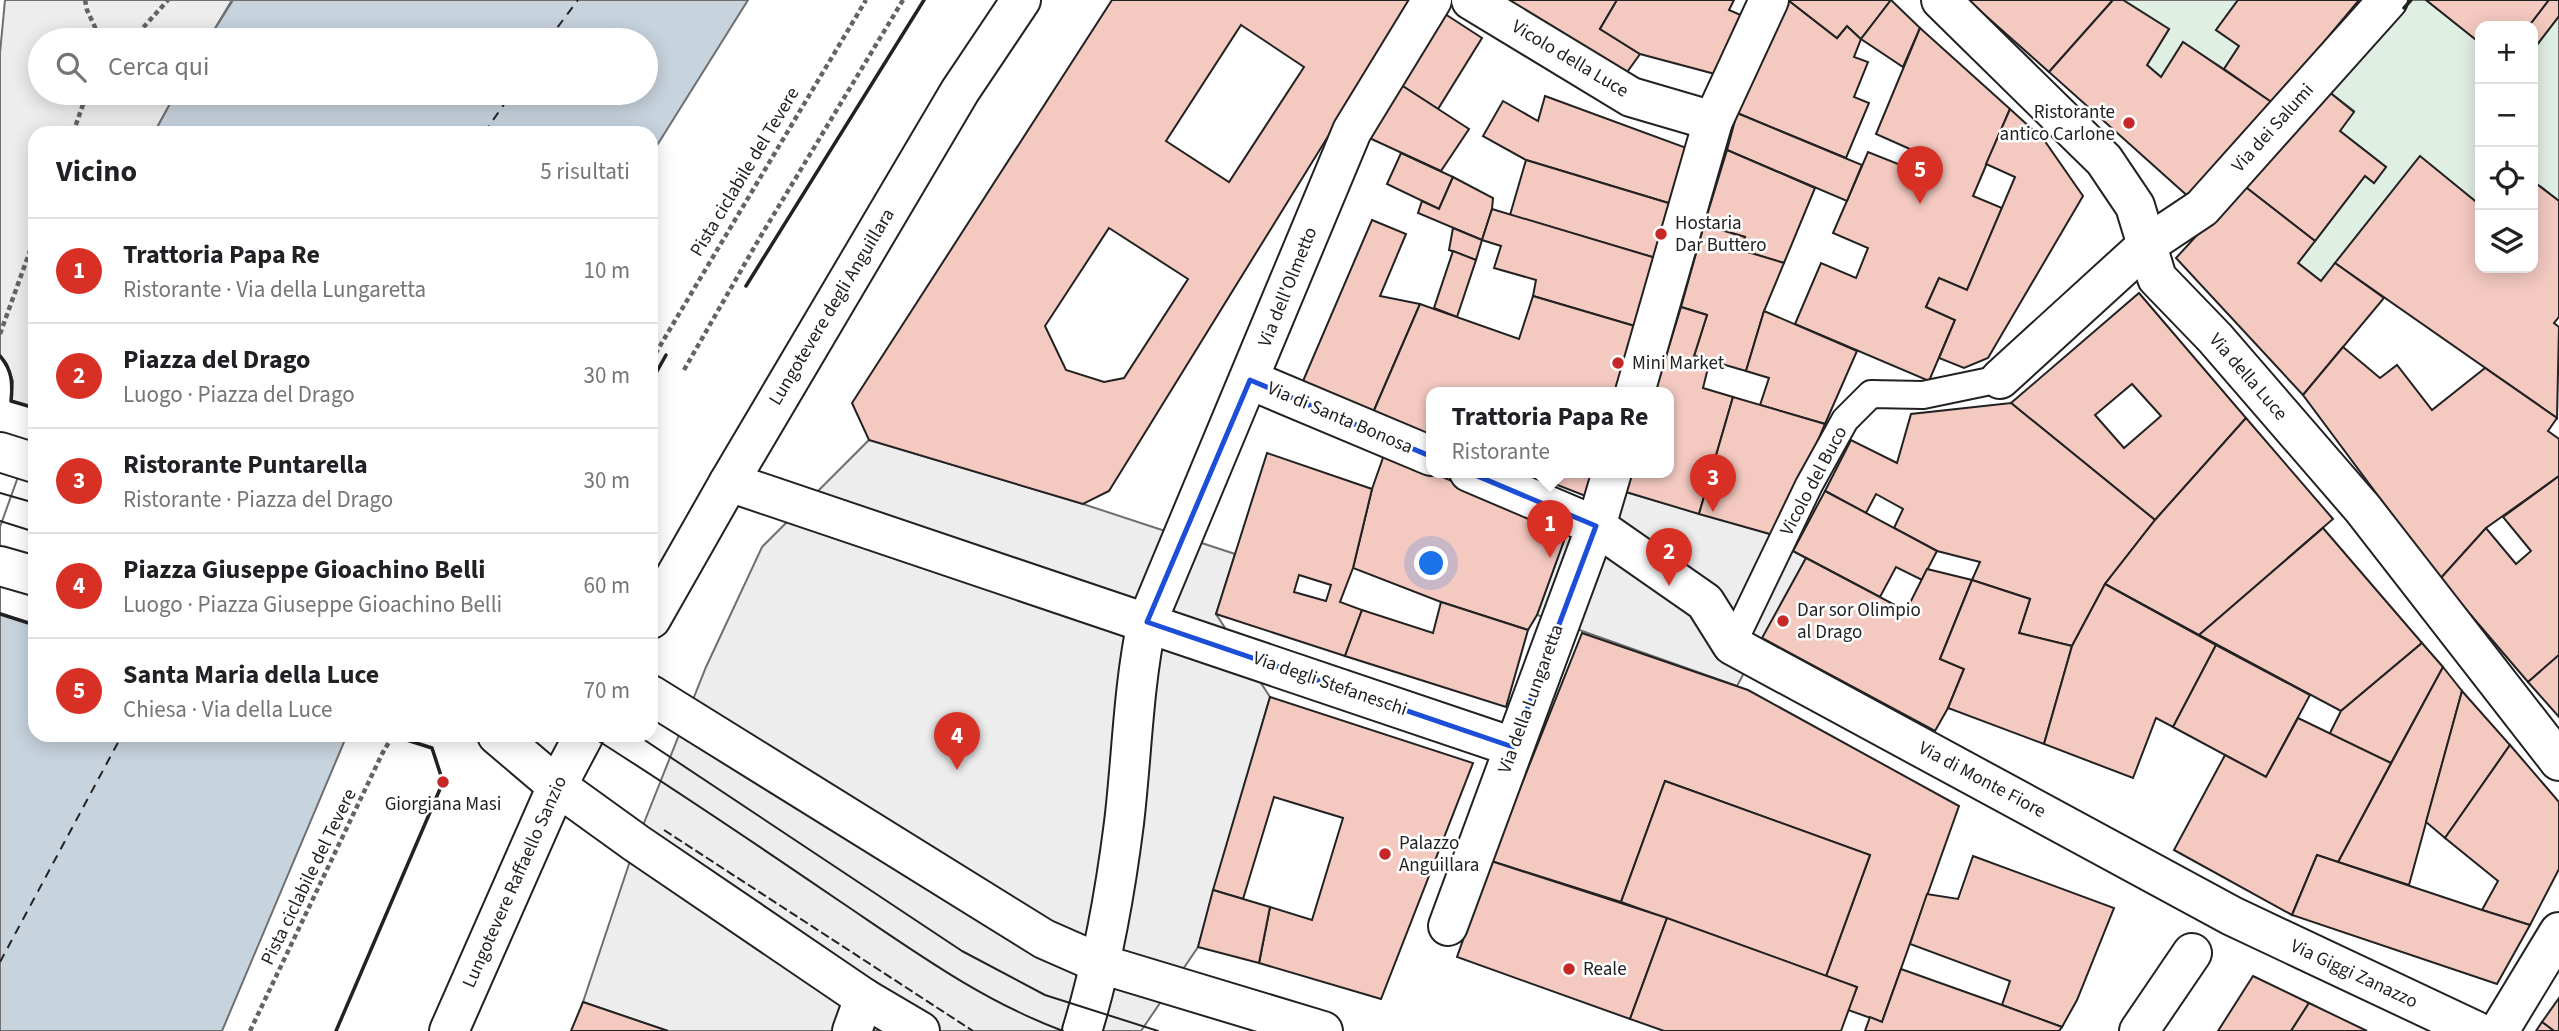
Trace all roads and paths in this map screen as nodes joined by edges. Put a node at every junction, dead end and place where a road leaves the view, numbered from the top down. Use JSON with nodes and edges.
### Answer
{"nodes":[{"id":1,"x":85,"y":0,"type":"edge"},
{"id":2,"x":168,"y":0,"type":"edge"},
{"id":3,"x":866,"y":0,"type":"edge"},
{"id":4,"x":903,"y":0,"type":"edge"},
{"id":5,"x":1021,"y":0,"type":"edge"},
{"id":6,"x":1432,"y":0,"type":"edge"},
{"id":7,"x":1471,"y":0,"type":"edge"},
{"id":8,"x":1769,"y":0,"type":"edge"},
{"id":9,"x":1941,"y":0,"type":"edge"},
{"id":10,"x":2388,"y":0,"type":"edge"},
{"id":11,"x":95,"y":28,"type":"edge"},
{"id":12,"x":143,"y":28,"type":"edge"},
{"id":13,"x":83,"y":105,"type":"edge"},
{"id":14,"x":1713,"y":121,"type":"junction"},
{"id":15,"x":75,"y":126,"type":"edge"},
{"id":16,"x":2148,"y":244,"type":"junction"},
{"id":17,"x":28,"y":256,"type":"edge"},
{"id":18,"x":0,"y":334,"type":"edge"},
{"id":19,"x":658,"y":348,"type":"edge"},
{"id":20,"x":684,"y":370,"type":"dead end"},
{"id":21,"x":2000,"y":379,"type":"joint"},
{"id":22,"x":1250,"y":380,"type":"junction"},
{"id":23,"x":1636,"y":387,"type":"edge"},
{"id":24,"x":0,"y":452,"type":"edge"},
{"id":25,"x":1426,"y":454,"type":"edge"},
{"id":26,"x":28,"y":461,"type":"edge"},
{"id":27,"x":1483,"y":478,"type":"edge"},
{"id":28,"x":1610,"y":478,"type":"edge"},
{"id":29,"x":729,"y":482,"type":"junction"},
{"id":30,"x":1596,"y":526,"type":"junction"},
{"id":31,"x":0,"y":566,"type":"edge"},
{"id":32,"x":28,"y":574,"type":"edge"},
{"id":33,"x":658,"y":607,"type":"edge"},
{"id":34,"x":1147,"y":622,"type":"junction"},
{"id":35,"x":1732,"y":645,"type":"junction"},
{"id":36,"x":658,"y":699,"type":"edge"},
{"id":37,"x":389,"y":742,"type":"edge"},
{"id":38,"x":505,"y":742,"type":"edge"},
{"id":39,"x":580,"y":742,"type":"edge"},
{"id":40,"x":1513,"y":747,"type":"junction"},
{"id":41,"x":2559,"y":761,"type":"edge"},
{"id":42,"x":557,"y":786,"type":"junction"},
{"id":43,"x":2232,"y":916,"type":"joint"},
{"id":44,"x":1448,"y":926,"type":"dead end"},
{"id":45,"x":2559,"y":932,"type":"edge"},
{"id":46,"x":2192,"y":953,"type":"dead end"},
{"id":47,"x":1101,"y":964,"type":"junction"},
{"id":48,"x":858,"y":1014,"type":"edge"},
{"id":49,"x":250,"y":1031,"type":"edge"},
{"id":50,"x":449,"y":1031,"type":"edge"},
{"id":51,"x":920,"y":1031,"type":"edge"},
{"id":52,"x":1082,"y":1031,"type":"edge"},
{"id":53,"x":1323,"y":1031,"type":"edge"},
{"id":54,"x":2139,"y":1031,"type":"edge"},
{"id":55,"x":2476,"y":1031,"type":"edge"},
{"id":56,"x":2499,"y":1031,"type":"edge"}],
"edges":[{"from":1,"to":11,"type":"path"},
{"from":2,"to":12,"type":"path"},
{"from":3,"to":19,"type":"path","name":"Pista ciclabile del Tevere"},
{"from":4,"to":20,"type":"path"},
{"from":5,"to":29,"type":"street","name":"Lungotevere degli Anguillara"},
{"from":6,"to":22,"type":"street","name":"Via dell'Olmetto"},
{"from":7,"to":14,"type":"street","name":"Vicolo della Luce"},
{"from":8,"to":14,"type":"street"},
{"from":9,"to":16,"type":"street","name":"Via della Luce"},
{"from":10,"to":16,"type":"street","name":"Via dei Salumi"},
{"from":13,"to":15,"type":"path"},
{"from":14,"to":23,"type":"street"},
{"from":16,"to":21,"type":"street","name":"Vicolo del Buco"},
{"from":16,"to":41,"type":"street","name":"Via della Luce"},
{"from":17,"to":18,"type":"path"},
{"from":21,"to":35,"type":"lane","name":"Vicolo del Buco"},
{"from":22,"to":25,"type":"street","name":"Via di Santa Bonosa"},
{"from":22,"to":34,"type":"street","name":"Via dell'Olmetto"},
{"from":24,"to":26,"type":"street"},
{"from":27,"to":30,"type":"street"},
{"from":28,"to":30,"type":"street","name":"Via della Lungaretta"},
{"from":29,"to":33,"type":"street","name":"Lungotevere degli Anguillara"},
{"from":29,"to":34,"type":"street","name":"Via degli Stefaneschi"},
{"from":30,"to":35,"type":"street"},
{"from":30,"to":40,"type":"street","name":"Via della Lungaretta"},
{"from":31,"to":32,"type":"street"},
{"from":34,"to":40,"type":"street","name":"Via degli Stefaneschi"},
{"from":34,"to":47,"type":"street","name":"Via dell'Olmetto"},
{"from":35,"to":43,"type":"street","name":"Via di Monte Fiore"},
{"from":36,"to":47,"type":"street"},
{"from":37,"to":49,"type":"path","name":"Pista ciclabile del Tevere"},
{"from":38,"to":42,"type":"street"},
{"from":39,"to":42,"type":"street","name":"Lungotevere Raffaello Sanzio"},
{"from":40,"to":44,"type":"street","name":"Via della Lungaretta"},
{"from":42,"to":48,"type":"street"},
{"from":42,"to":50,"type":"street","name":"Lungotevere Raffaello Sanzio"},
{"from":43,"to":55,"type":"street","name":"Via Giggi Zanazzo"},
{"from":45,"to":56,"type":"street"},
{"from":46,"to":54,"type":"street"},
{"from":47,"to":52,"type":"street","name":"Via dell'Olmetto"},
{"from":47,"to":53,"type":"street"},
{"from":48,"to":51,"type":"street"}]}
